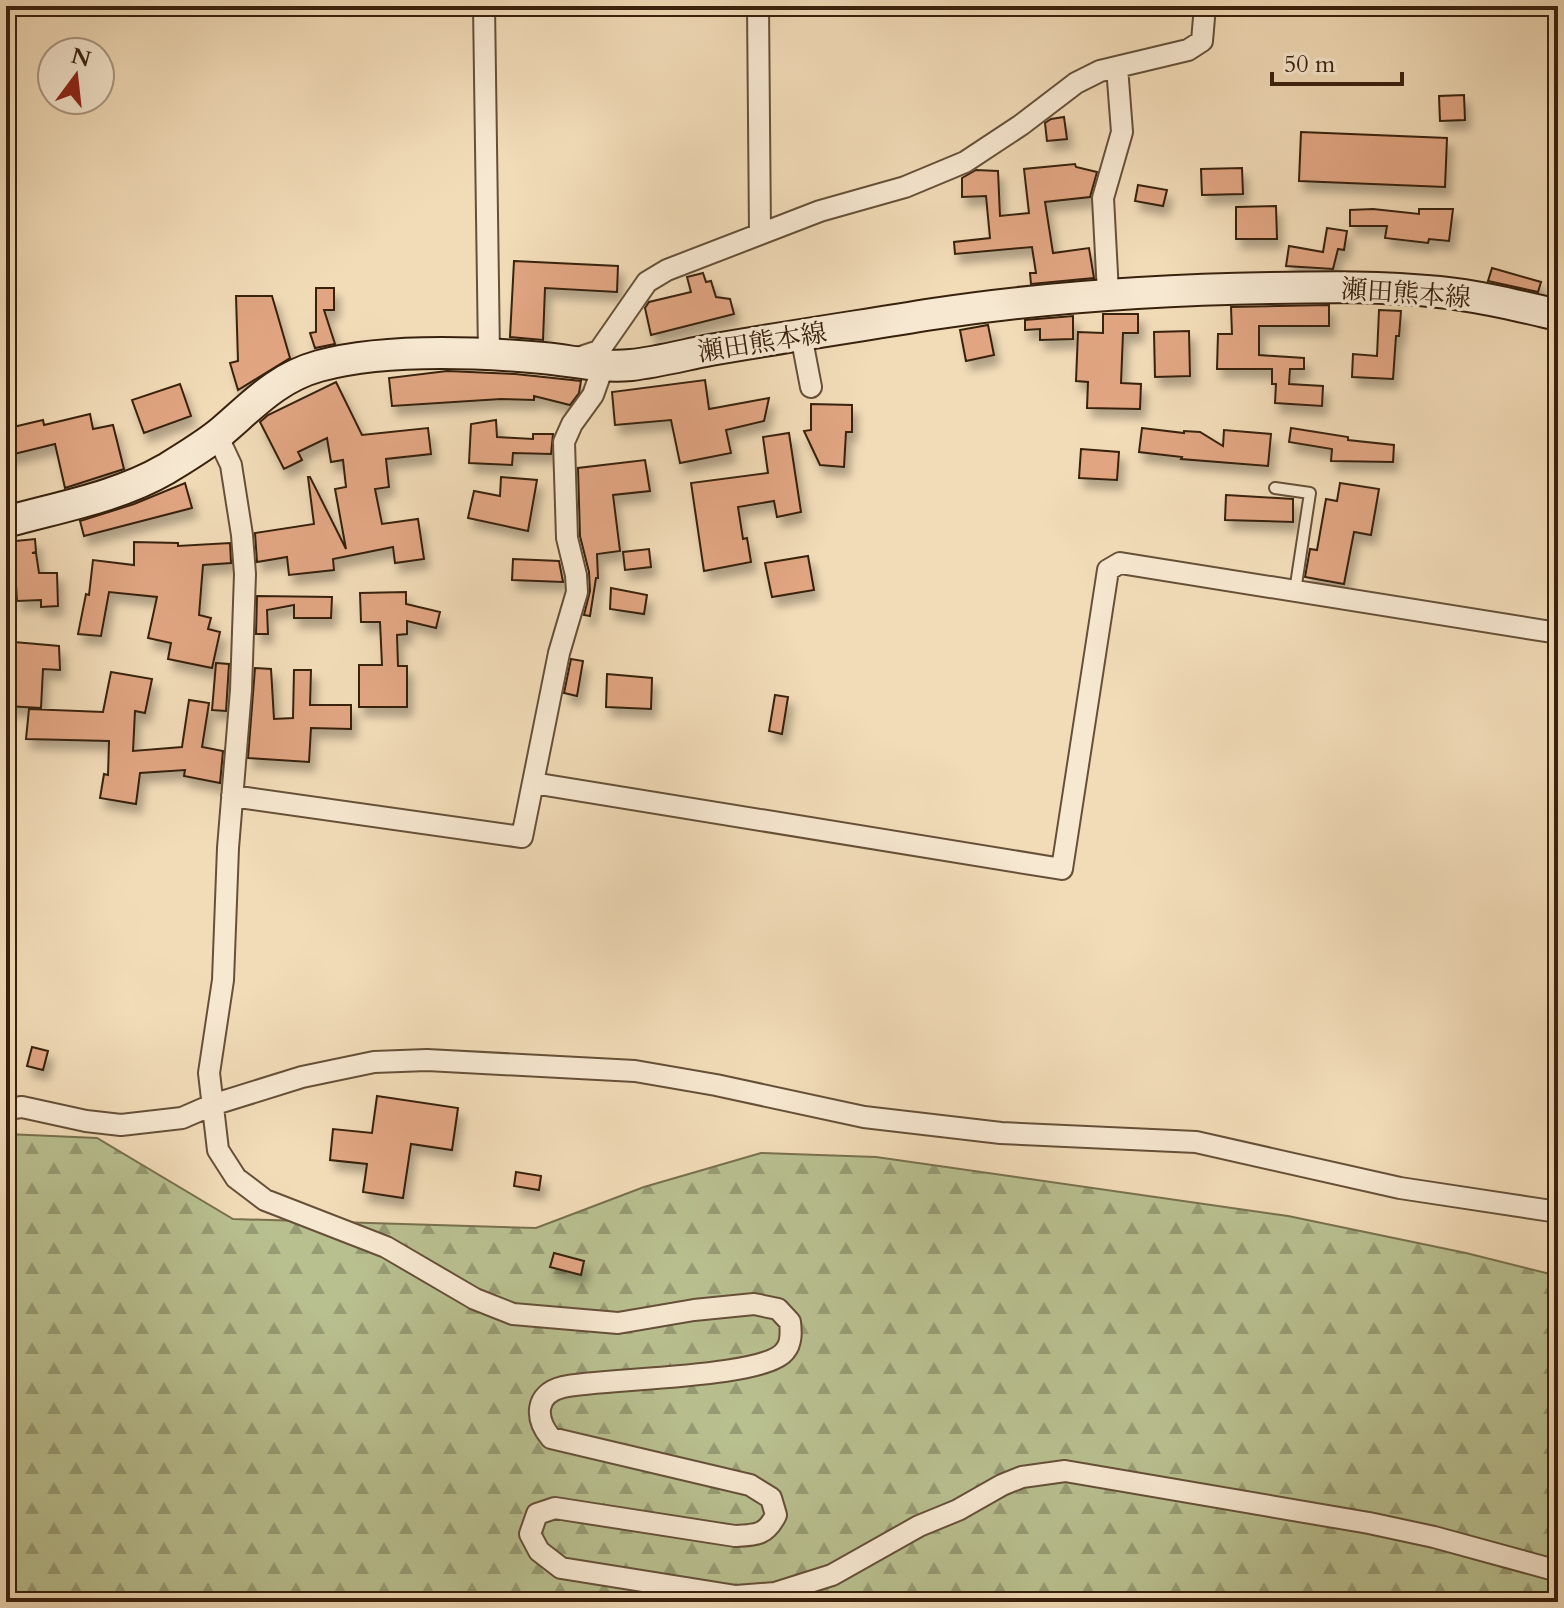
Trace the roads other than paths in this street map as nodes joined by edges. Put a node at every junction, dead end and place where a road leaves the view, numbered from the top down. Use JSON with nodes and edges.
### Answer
{"nodes":[{"id":1,"x":484,"y":6,"type":"edge"},
{"id":2,"x":758,"y":6,"type":"edge"},
{"id":3,"x":1205,"y":6,"type":"edge"},
{"id":4,"x":1117,"y":67,"type":"junction"},
{"id":5,"x":760,"y":233,"type":"junction"},
{"id":6,"x":1108,"y":293,"type":"junction"},
{"id":7,"x":1558,"y":315,"type":"edge"},
{"id":8,"x":801,"y":335,"type":"junction"},
{"id":9,"x":489,"y":354,"type":"junction"},
{"id":10,"x":569,"y":362,"type":"junction"},
{"id":11,"x":603,"y":367,"type":"junction"},
{"id":12,"x":811,"y":387,"type":"dead end"},
{"id":13,"x":217,"y":435,"type":"junction"},
{"id":14,"x":1275,"y":488,"type":"dead end"},
{"id":15,"x":6,"y":522,"type":"edge"},
{"id":16,"x":1295,"y":591,"type":"junction"},
{"id":17,"x":1558,"y":633,"type":"edge"},
{"id":18,"x":533,"y":783,"type":"junction"},
{"id":19,"x":232,"y":796,"type":"junction"},
{"id":20,"x":212,"y":1105,"type":"junction"},
{"id":21,"x":6,"y":1109,"type":"edge"},
{"id":22,"x":1558,"y":1212,"type":"edge"},
{"id":23,"x":1558,"y":1571,"type":"edge"}],
"edges":[{"from":1,"to":9,"type":"street"},
{"from":2,"to":5,"type":"street"},
{"from":3,"to":4,"type":"street"},
{"from":4,"to":5,"type":"street"},
{"from":4,"to":6,"type":"street"},
{"from":5,"to":10,"type":"street"},
{"from":6,"to":7,"type":"main road","name":"瀬田熊本線"},
{"from":6,"to":8,"type":"main road","name":"瀬田熊本線"},
{"from":8,"to":11,"type":"main road","name":"瀬田熊本線"},
{"from":8,"to":12,"type":"street"},
{"from":9,"to":10,"type":"main road","name":"瀬田熊本線"},
{"from":9,"to":13,"type":"main road","name":"瀬田熊本線"},
{"from":10,"to":11,"type":"main road","name":"瀬田熊本線"},
{"from":11,"to":18,"type":"street"},
{"from":13,"to":15,"type":"main road","name":"瀬田熊本線"},
{"from":13,"to":19,"type":"street"},
{"from":14,"to":16,"type":"lane"},
{"from":16,"to":17,"type":"street"},
{"from":16,"to":18,"type":"street"},
{"from":18,"to":19,"type":"street"},
{"from":19,"to":20,"type":"street"},
{"from":20,"to":21,"type":"street"},
{"from":20,"to":22,"type":"street"},
{"from":20,"to":23,"type":"street"}]}
